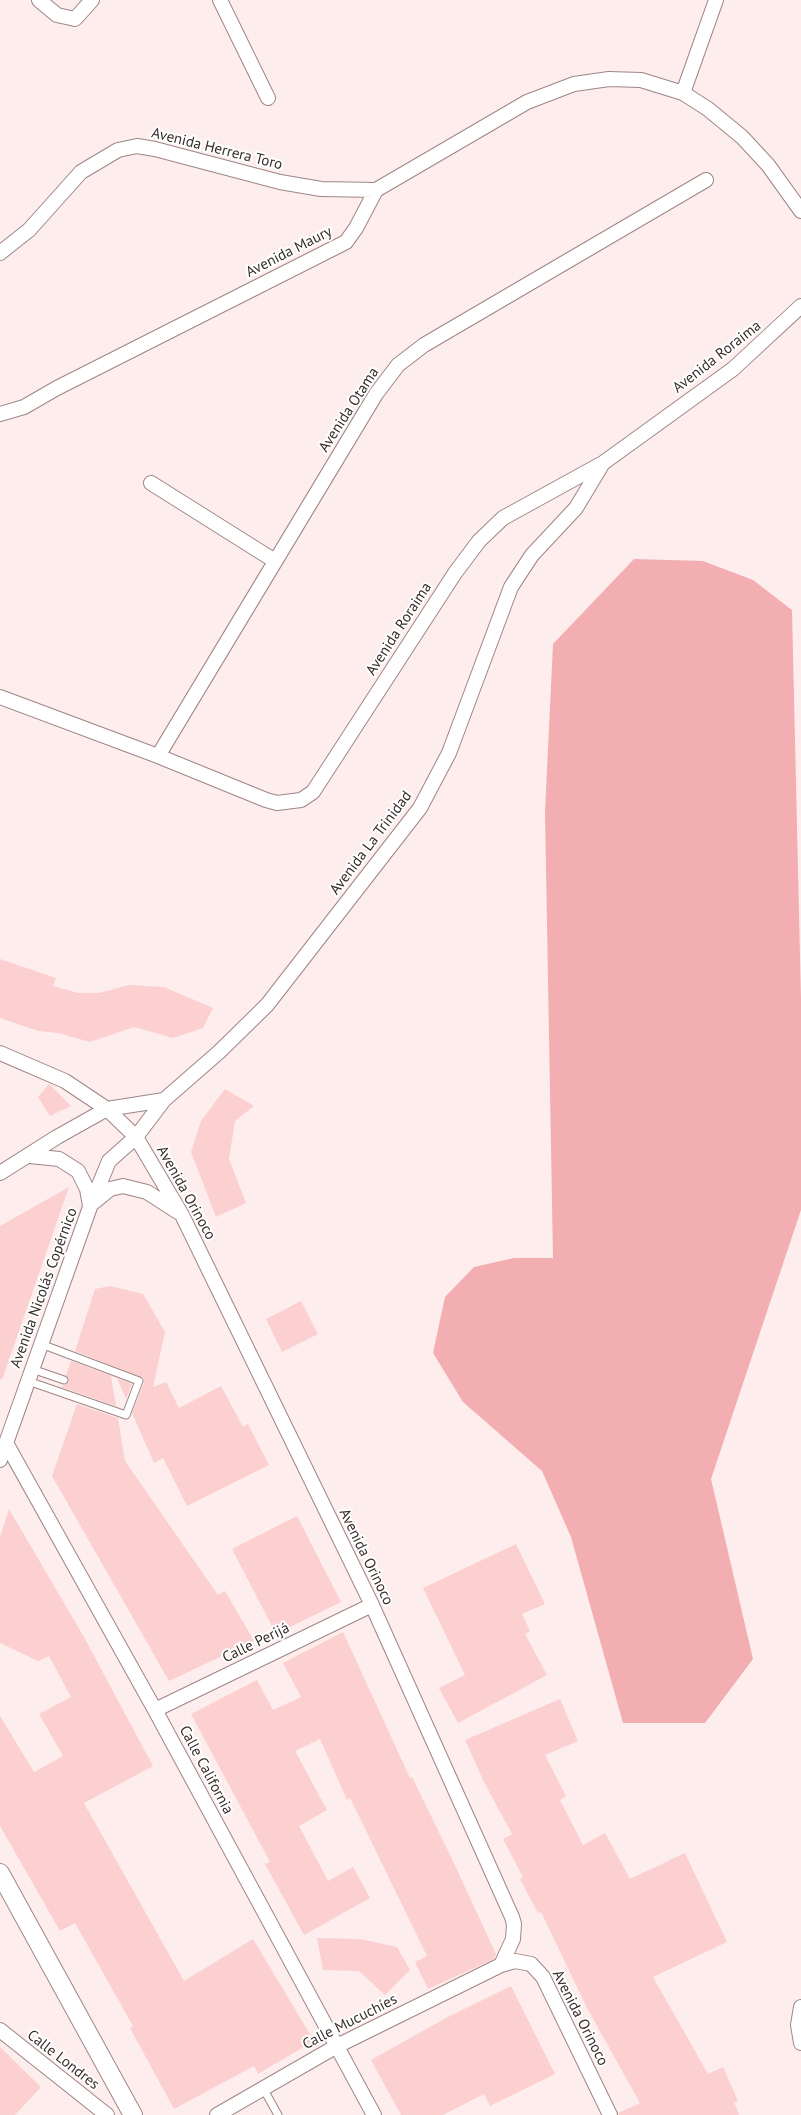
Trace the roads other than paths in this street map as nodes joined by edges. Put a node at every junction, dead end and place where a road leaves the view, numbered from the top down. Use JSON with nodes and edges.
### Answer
{"nodes":[{"id":1,"x":39,"y":0,"type":"edge"},
{"id":2,"x":92,"y":0,"type":"edge"},
{"id":3,"x":220,"y":0,"type":"edge"},
{"id":4,"x":716,"y":0,"type":"edge"},
{"id":5,"x":683,"y":93,"type":"junction"},
{"id":6,"x":268,"y":98,"type":"dead end"},
{"id":7,"x":706,"y":180,"type":"dead end"},
{"id":8,"x":376,"y":190,"type":"junction"},
{"id":9,"x":801,"y":211,"type":"edge"},
{"id":10,"x":0,"y":253,"type":"edge"},
{"id":11,"x":801,"y":306,"type":"edge"},
{"id":12,"x":0,"y":414,"type":"edge"},
{"id":13,"x":603,"y":462,"type":"junction"},
{"id":14,"x":151,"y":483,"type":"dead end"},
{"id":15,"x":275,"y":562,"type":"junction"},
{"id":16,"x":0,"y":697,"type":"edge"},
{"id":17,"x":158,"y":756,"type":"junction"},
{"id":18,"x":0,"y":1053,"type":"edge"},
{"id":19,"x":164,"y":1100,"type":"junction"},
{"id":20,"x":107,"y":1109,"type":"junction"},
{"id":21,"x":136,"y":1137,"type":"junction"},
{"id":22,"x":30,"y":1156,"type":"junction"},
{"id":23,"x":0,"y":1173,"type":"edge"},
{"id":24,"x":90,"y":1207,"type":"junction"},
{"id":25,"x":182,"y":1215,"type":"junction"},
{"id":26,"x":41,"y":1344,"type":"junction"},
{"id":27,"x":30,"y":1375,"type":"junction"},
{"id":28,"x":64,"y":1380,"type":"dead end"},
{"id":29,"x":6,"y":1443,"type":"junction"},
{"id":30,"x":0,"y":1460,"type":"edge"},
{"id":31,"x":372,"y":1605,"type":"junction"},
{"id":32,"x":155,"y":1710,"type":"junction"},
{"id":33,"x":0,"y":1873,"type":"edge"},
{"id":34,"x":501,"y":1964,"type":"junction"},
{"id":35,"x":801,"y":2007,"type":"edge"},
{"id":36,"x":0,"y":2030,"type":"edge"},
{"id":37,"x":801,"y":2043,"type":"edge"},
{"id":38,"x":337,"y":2046,"type":"junction"},
{"id":39,"x":262,"y":2088,"type":"junction"},
{"id":40,"x":108,"y":2115,"type":"edge"},
{"id":41,"x":134,"y":2115,"type":"edge"},
{"id":42,"x":217,"y":2115,"type":"edge"},
{"id":43,"x":278,"y":2115,"type":"edge"},
{"id":44,"x":374,"y":2115,"type":"edge"},
{"id":45,"x":610,"y":2115,"type":"edge"}],
"edges":[{"from":1,"to":2,"type":"street"},
{"from":3,"to":6,"type":"street"},
{"from":4,"to":5,"type":"street"},
{"from":5,"to":8,"type":"street"},
{"from":5,"to":9,"type":"street"},
{"from":7,"to":15,"type":"street","name":"Avenida Otama"},
{"from":8,"to":10,"type":"street","name":"Avenida Herrera Toro"},
{"from":8,"to":12,"type":"street","name":"Avenida Maury"},
{"from":11,"to":13,"type":"street","name":"Avenida Roraima"},
{"from":13,"to":17,"type":"street","name":"Avenida Roraima"},
{"from":13,"to":19,"type":"street","name":"Avenida La Trinidad"},
{"from":14,"to":15,"type":"street"},
{"from":15,"to":17,"type":"street","name":"Avenida Otama"},
{"from":16,"to":17,"type":"street","name":"Avenida Roraima"},
{"from":18,"to":20,"type":"street","name":"Avenida Orinoco"},
{"from":19,"to":20,"type":"street"},
{"from":19,"to":21,"type":"street","name":"Avenida La Trinidad"},
{"from":20,"to":21,"type":"street","name":"Avenida Orinoco"},
{"from":20,"to":22,"type":"street"},
{"from":21,"to":24,"type":"street","name":"Avenida Nicolás Copérnico"},
{"from":21,"to":25,"type":"street","name":"Avenida Orinoco"},
{"from":22,"to":23,"type":"street"},
{"from":22,"to":24,"type":"street"},
{"from":24,"to":25,"type":"street"},
{"from":24,"to":26,"type":"street","name":"Avenida Nicolás Copérnico"},
{"from":25,"to":31,"type":"street","name":"Avenida Orinoco"},
{"from":26,"to":27,"type":"street","name":"Avenida Nicolás Copérnico"},
{"from":26,"to":27,"type":"lane"},
{"from":27,"to":28,"type":"lane"},
{"from":27,"to":29,"type":"street","name":"Avenida Nicolás Copérnico"},
{"from":29,"to":30,"type":"street","name":"Avenida Nicolás Copérnico"},
{"from":29,"to":32,"type":"street","name":"Calle California"},
{"from":31,"to":32,"type":"street","name":"Calle Perijá"},
{"from":31,"to":34,"type":"street","name":"Avenida Orinoco"},
{"from":32,"to":38,"type":"street","name":"Calle California"},
{"from":33,"to":41,"type":"street"},
{"from":34,"to":38,"type":"street","name":"Calle Mucuchíes"},
{"from":34,"to":45,"type":"street","name":"Avenida Orinoco"},
{"from":35,"to":37,"type":"street"},
{"from":36,"to":40,"type":"street","name":"Calle Londres"},
{"from":38,"to":39,"type":"street","name":"Calle Mucuchíes"},
{"from":38,"to":44,"type":"street","name":"Calle California"},
{"from":39,"to":42,"type":"street","name":"Calle Mucuchíes"},
{"from":39,"to":43,"type":"lane"}]}
